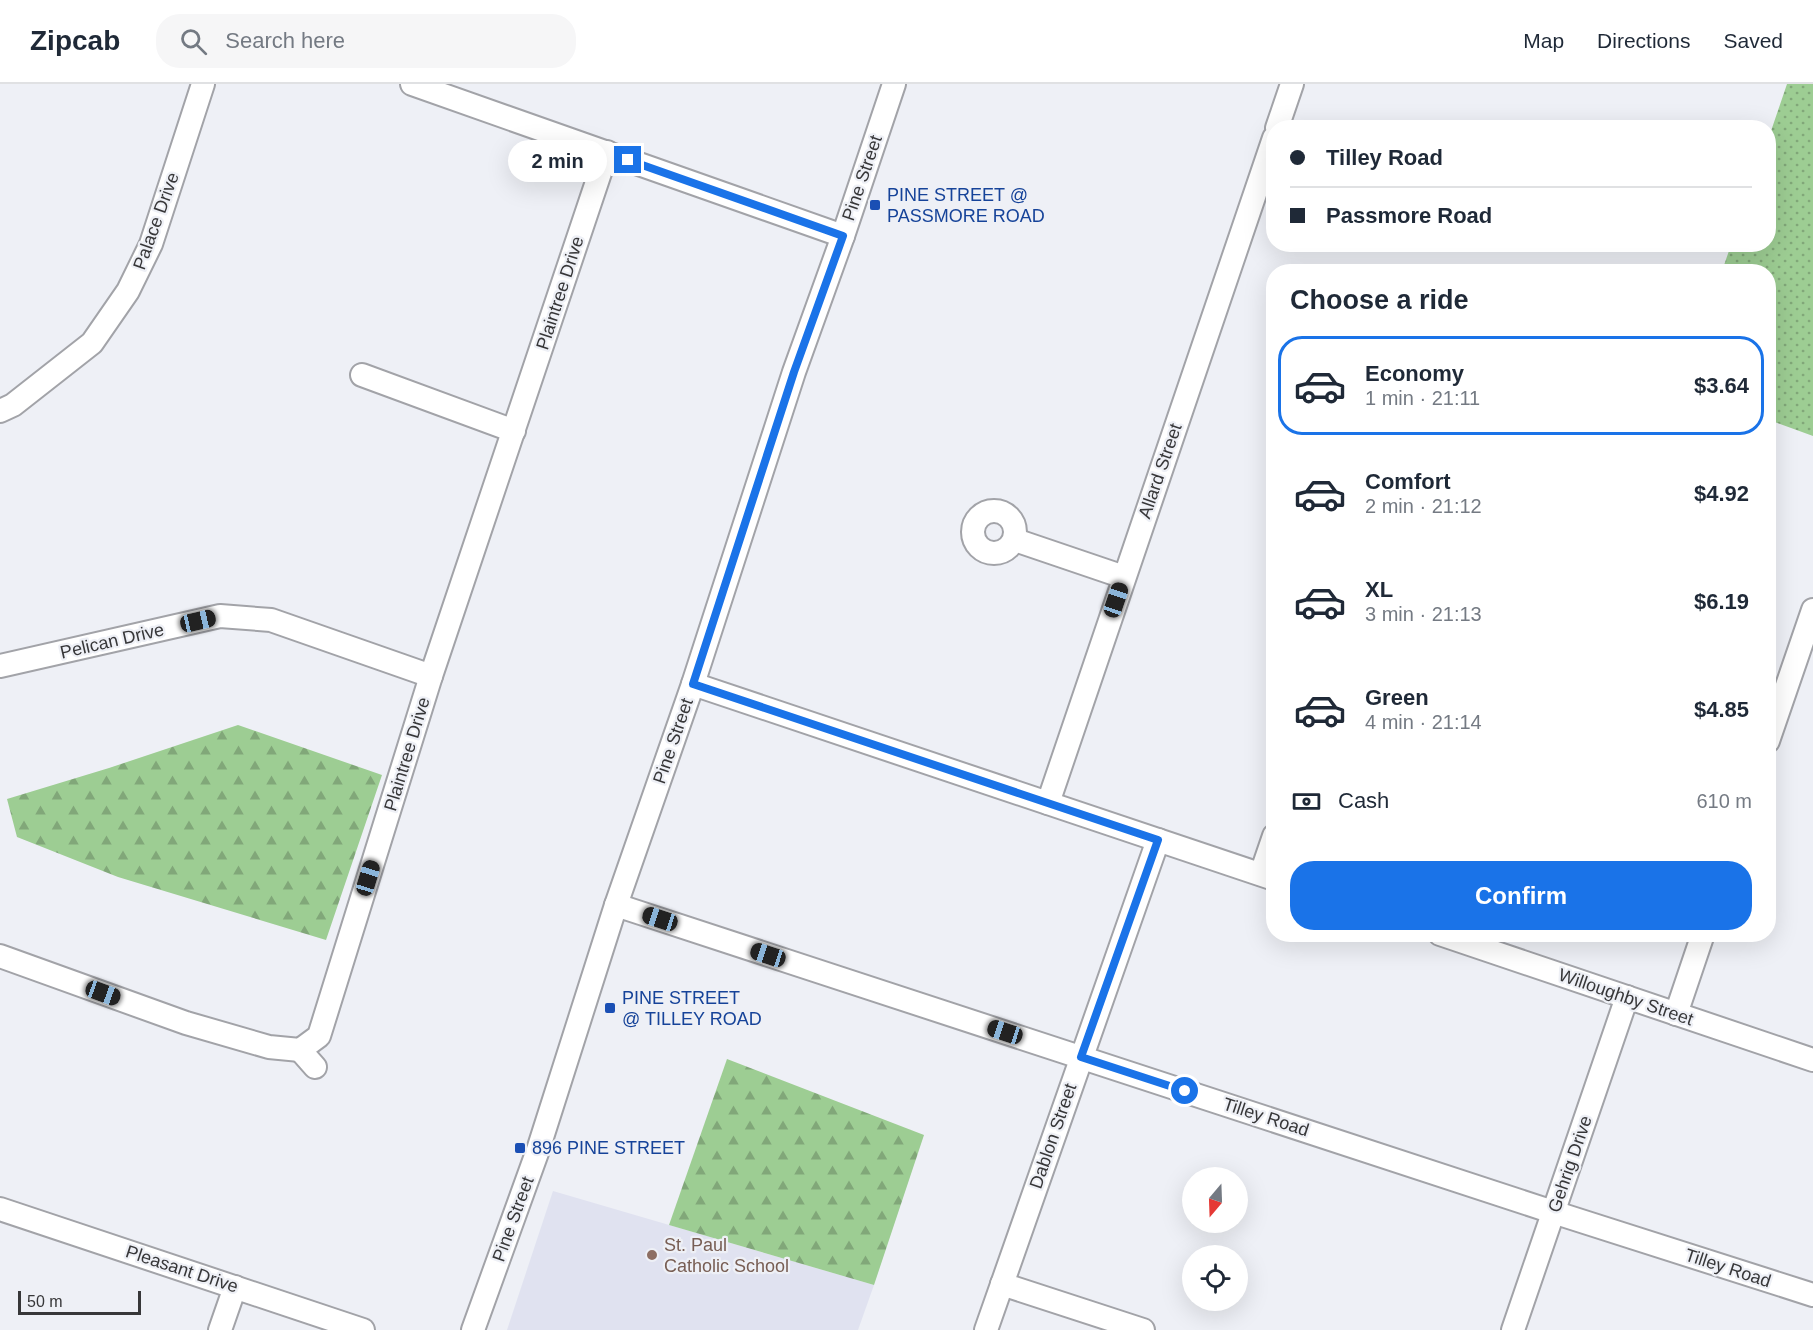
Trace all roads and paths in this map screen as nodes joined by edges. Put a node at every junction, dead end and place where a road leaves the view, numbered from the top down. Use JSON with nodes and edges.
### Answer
{"nodes":[{"id":1,"x":203,"y":84,"type":"edge"},
{"id":2,"x":412,"y":84,"type":"edge"},
{"id":3,"x":894,"y":84,"type":"edge"},
{"id":4,"x":1292,"y":84,"type":"edge"},
{"id":5,"x":1280,"y":120,"type":"edge"},
{"id":6,"x":607,"y":152,"type":"junction"},
{"id":7,"x":1266,"y":161,"type":"edge"},
{"id":8,"x":843,"y":236,"type":"junction"},
{"id":9,"x":362,"y":375,"type":"dead end"},
{"id":10,"x":0,"y":411,"type":"edge"},
{"id":11,"x":514,"y":431,"type":"junction"},
{"id":12,"x":1015,"y":540,"type":"dead end"},
{"id":13,"x":1124,"y":577,"type":"junction"},
{"id":14,"x":1813,"y":610,"type":"edge"},
{"id":15,"x":0,"y":666,"type":"edge"},
{"id":16,"x":431,"y":676,"type":"junction"},
{"id":17,"x":693,"y":684,"type":"junction"},
{"id":18,"x":1776,"y":718,"type":"edge"},
{"id":19,"x":1048,"y":803,"type":"junction"},
{"id":20,"x":1158,"y":840,"type":"junction"},
{"id":21,"x":1266,"y":877,"type":"edge"},
{"id":22,"x":616,"y":905,"type":"junction"},
{"id":23,"x":1474,"y":942,"type":"edge"},
{"id":24,"x":1700,"y":942,"type":"edge"},
{"id":25,"x":0,"y":956,"type":"edge"},
{"id":26,"x":1627,"y":997,"type":"junction"},
{"id":27,"x":1676,"y":1014,"type":"junction"},
{"id":28,"x":1081,"y":1057,"type":"junction"},
{"id":29,"x":1813,"y":1060,"type":"edge"},
{"id":30,"x":0,"y":1209,"type":"edge"},
{"id":31,"x":1553,"y":1212,"type":"junction"},
{"id":32,"x":1002,"y":1284,"type":"junction"},
{"id":33,"x":235,"y":1287,"type":"junction"},
{"id":34,"x":1813,"y":1295,"type":"edge"},
{"id":35,"x":220,"y":1330,"type":"edge"},
{"id":36,"x":363,"y":1330,"type":"edge"},
{"id":37,"x":473,"y":1330,"type":"edge"},
{"id":38,"x":986,"y":1330,"type":"edge"},
{"id":39,"x":1143,"y":1330,"type":"edge"},
{"id":40,"x":1513,"y":1330,"type":"edge"}],
"edges":[{"from":1,"to":10,"type":"street","name":"Palace Drive"},
{"from":2,"to":6,"type":"street"},
{"from":3,"to":8,"type":"street","name":"Pine Street"},
{"from":4,"to":5,"type":"street"},
{"from":6,"to":8,"type":"street"},
{"from":6,"to":11,"type":"street","name":"Plaintree Drive"},
{"from":7,"to":13,"type":"street","name":"Allard Street"},
{"from":8,"to":17,"type":"street","name":"Pine Street"},
{"from":9,"to":11,"type":"street"},
{"from":11,"to":16,"type":"street","name":"Plaintree Drive"},
{"from":12,"to":13,"type":"street"},
{"from":13,"to":19,"type":"street","name":"Allard Street"},
{"from":14,"to":18,"type":"street"},
{"from":15,"to":16,"type":"street","name":"Pelican Drive"},
{"from":16,"to":25,"type":"street","name":"Plaintree Drive"},
{"from":17,"to":19,"type":"street"},
{"from":17,"to":22,"type":"street","name":"Pine Street"},
{"from":19,"to":20,"type":"street"},
{"from":20,"to":21,"type":"street"},
{"from":20,"to":28,"type":"street","name":"Dablon Street"},
{"from":22,"to":28,"type":"street","name":"Tilley Road"},
{"from":22,"to":37,"type":"street","name":"Pine Street"},
{"from":23,"to":26,"type":"street","name":"Willoughby Street"},
{"from":24,"to":27,"type":"street"},
{"from":26,"to":27,"type":"street","name":"Willoughby Street"},
{"from":26,"to":31,"type":"street","name":"Gehrig Drive"},
{"from":27,"to":29,"type":"street","name":"Willoughby Street"},
{"from":28,"to":31,"type":"street","name":"Tilley Road"},
{"from":28,"to":32,"type":"street","name":"Dablon Street"},
{"from":30,"to":33,"type":"street","name":"Pleasant Drive"},
{"from":31,"to":34,"type":"street","name":"Tilley Road"},
{"from":31,"to":40,"type":"street","name":"Gehrig Drive"},
{"from":32,"to":38,"type":"street","name":"Dablon Street"},
{"from":32,"to":39,"type":"street"},
{"from":33,"to":35,"type":"street"},
{"from":33,"to":36,"type":"street","name":"Pleasant Drive"}]}
